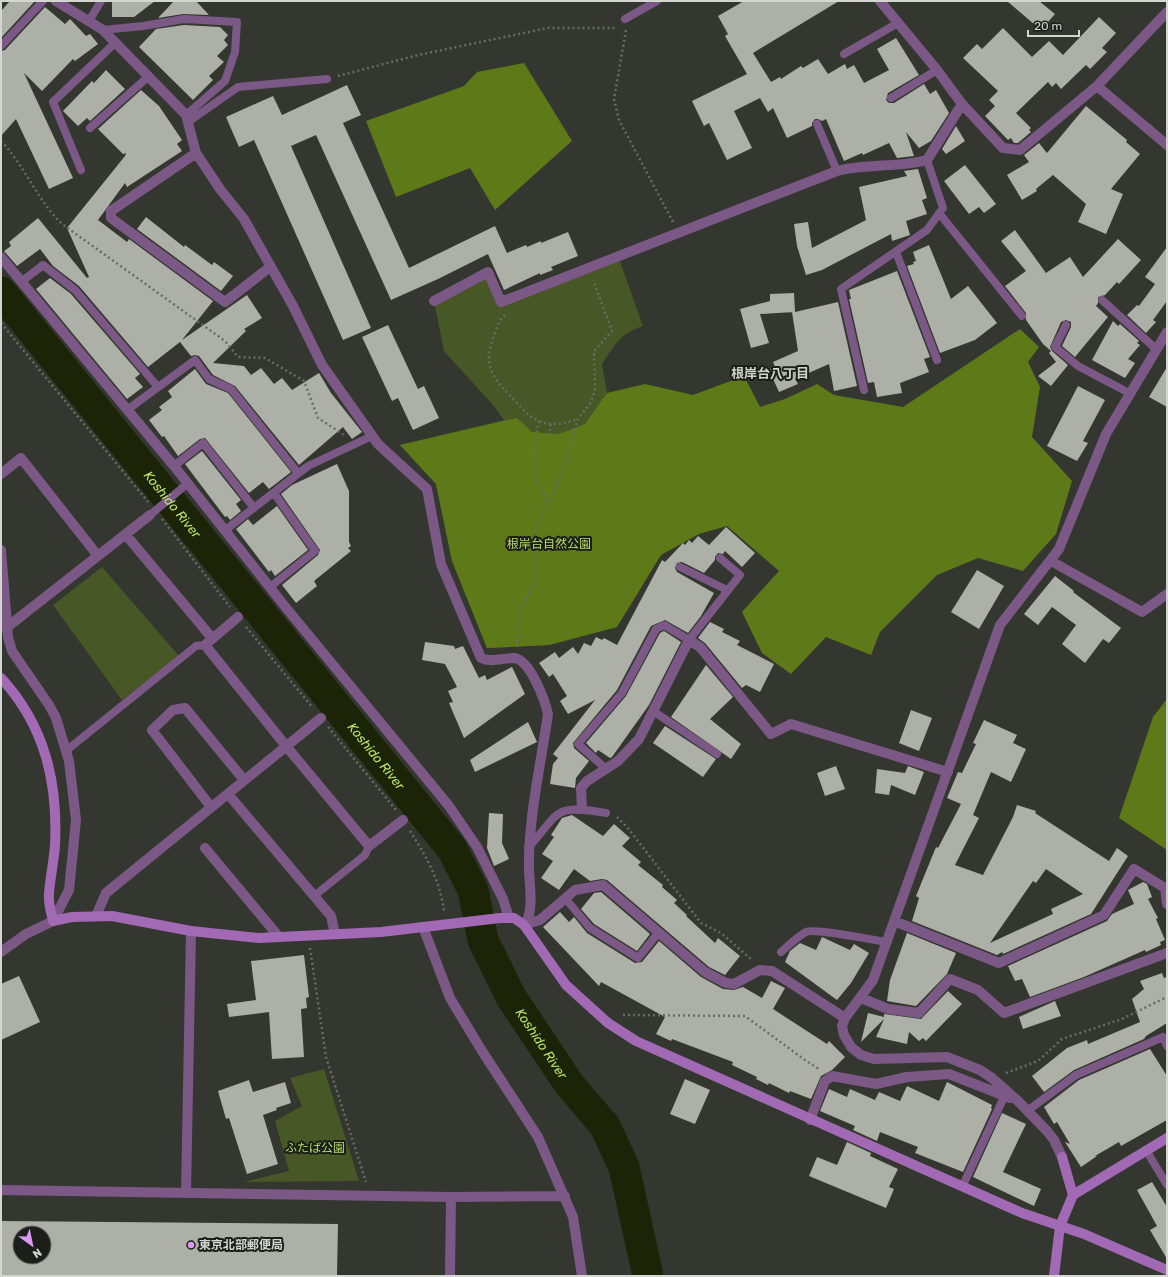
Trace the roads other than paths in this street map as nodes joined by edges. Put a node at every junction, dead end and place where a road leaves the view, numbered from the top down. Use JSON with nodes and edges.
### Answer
{"nodes":[{"id":1,"x":43,"y":1,"type":"edge"},
{"id":2,"x":56,"y":1,"type":"edge"},
{"id":3,"x":101,"y":1,"type":"edge"},
{"id":4,"x":657,"y":1,"type":"edge"},
{"id":5,"x":880,"y":1,"type":"edge"},
{"id":6,"x":1167,"y":12,"type":"edge"},
{"id":7,"x":625,"y":19,"type":"road end"},
{"id":8,"x":88,"y":21,"type":"junction"},
{"id":9,"x":898,"y":22,"type":"junction"},
{"id":10,"x":103,"y":30,"type":"junction"},
{"id":11,"x":116,"y":42,"type":"junction"},
{"id":12,"x":1,"y":46,"type":"edge"},
{"id":13,"x":844,"y":54,"type":"dead end"},
{"id":14,"x":937,"y":70,"type":"junction"},
{"id":15,"x":149,"y":76,"type":"junction"},
{"id":16,"x":327,"y":79,"type":"road end"},
{"id":17,"x":1097,"y":86,"type":"junction"},
{"id":18,"x":891,"y":98,"type":"dead end"},
{"id":19,"x":962,"y":104,"type":"junction"},
{"id":20,"x":187,"y":118,"type":"junction"},
{"id":21,"x":817,"y":124,"type":"dead end"},
{"id":22,"x":90,"y":128,"type":"dead end"},
{"id":23,"x":1167,"y":145,"type":"edge"},
{"id":24,"x":196,"y":153,"type":"junction"},
{"id":25,"x":927,"y":160,"type":"junction"},
{"id":26,"x":81,"y":170,"type":"dead end"},
{"id":27,"x":837,"y":171,"type":"junction"},
{"id":28,"x":940,"y":213,"type":"junction"},
{"id":29,"x":896,"y":252,"type":"junction"},
{"id":30,"x":1,"y":257,"type":"edge"},
{"id":31,"x":270,"y":267,"type":"junction"},
{"id":32,"x":21,"y":282,"type":"junction"},
{"id":33,"x":1102,"y":300,"type":"dead end"},
{"id":34,"x":434,"y":301,"type":"dead end"},
{"id":35,"x":1022,"y":316,"type":"dead end"},
{"id":36,"x":1066,"y":325,"type":"dead end"},
{"id":37,"x":1167,"y":332,"type":"edge"},
{"id":38,"x":1156,"y":349,"type":"junction"},
{"id":39,"x":937,"y":360,"type":"dead end"},
{"id":40,"x":158,"y":387,"type":"junction"},
{"id":41,"x":864,"y":390,"type":"dead end"},
{"id":42,"x":1131,"y":394,"type":"junction"},
{"id":43,"x":127,"y":410,"type":"junction"},
{"id":44,"x":372,"y":436,"type":"junction"},
{"id":45,"x":174,"y":466,"type":"junction"},
{"id":46,"x":298,"y":473,"type":"junction"},
{"id":47,"x":1,"y":474,"type":"edge"},
{"id":48,"x":185,"y":486,"type":"junction"},
{"id":49,"x":274,"y":493,"type":"junction"},
{"id":50,"x":254,"y":508,"type":"junction"},
{"id":51,"x":155,"y":511,"type":"joint"},
{"id":52,"x":224,"y":530,"type":"junction"},
{"id":53,"x":126,"y":535,"type":"junction"},
{"id":54,"x":1,"y":550,"type":"edge"},
{"id":55,"x":98,"y":556,"type":"junction"},
{"id":56,"x":720,"y":558,"type":"dead end"},
{"id":57,"x":1051,"y":561,"type":"junction"},
{"id":58,"x":680,"y":567,"type":"dead end"},
{"id":59,"x":270,"y":587,"type":"junction"},
{"id":60,"x":727,"y":590,"type":"junction"},
{"id":61,"x":1167,"y":594,"type":"edge"},
{"id":62,"x":238,"y":616,"type":"road end"},
{"id":63,"x":6,"y":628,"type":"junction"},
{"id":64,"x":689,"y":640,"type":"junction"},
{"id":65,"x":209,"y":641,"type":"junction"},
{"id":66,"x":1,"y":678,"type":"edge"},
{"id":67,"x":653,"y":711,"type":"junction"},
{"id":68,"x":321,"y":718,"type":"road end"},
{"id":69,"x":286,"y":746,"type":"junction"},
{"id":70,"x":66,"y":750,"type":"junction"},
{"id":71,"x":717,"y":754,"type":"dead end"},
{"id":72,"x":605,"y":768,"type":"junction"},
{"id":73,"x":948,"y":772,"type":"junction"},
{"id":74,"x":244,"y":780,"type":"junction"},
{"id":75,"x":228,"y":794,"type":"junction"},
{"id":76,"x":212,"y":807,"type":"junction"},
{"id":77,"x":582,"y":809,"type":"junction"},
{"id":78,"x":606,"y":813,"type":"road end"},
{"id":79,"x":403,"y":820,"type":"road end"},
{"id":80,"x":369,"y":846,"type":"junction"},
{"id":81,"x":205,"y":848,"type":"dead end"},
{"id":82,"x":528,"y":848,"type":"junction"},
{"id":83,"x":314,"y":896,"type":"junction"},
{"id":84,"x":565,"y":898,"type":"junction"},
{"id":85,"x":1167,"y":904,"type":"edge"},
{"id":86,"x":96,"y":916,"type":"junction"},
{"id":87,"x":505,"y":918,"type":"junction"},
{"id":88,"x":52,"y":921,"type":"junction"},
{"id":89,"x":894,"y":921,"type":"junction"},
{"id":90,"x":524,"y":925,"type":"junction"},
{"id":91,"x":423,"y":928,"type":"junction"},
{"id":92,"x":191,"y":931,"type":"junction"},
{"id":93,"x":659,"y":932,"type":"junction"},
{"id":94,"x":335,"y":934,"type":"junction"},
{"id":95,"x":279,"y":937,"type":"junction"},
{"id":96,"x":887,"y":942,"type":"junction"},
{"id":97,"x":1,"y":952,"type":"edge"},
{"id":98,"x":781,"y":952,"type":"dead end"},
{"id":99,"x":1167,"y":953,"type":"edge"},
{"id":100,"x":861,"y":998,"type":"junction"},
{"id":101,"x":845,"y":1018,"type":"junction"},
{"id":102,"x":1167,"y":1046,"type":"edge"},
{"id":103,"x":1005,"y":1095,"type":"junction"},
{"id":104,"x":1018,"y":1101,"type":"junction"},
{"id":105,"x":1027,"y":1111,"type":"junction"},
{"id":106,"x":810,"y":1120,"type":"junction"},
{"id":107,"x":1167,"y":1138,"type":"edge"},
{"id":108,"x":1146,"y":1150,"type":"junction"},
{"id":109,"x":963,"y":1185,"type":"junction"},
{"id":110,"x":1167,"y":1185,"type":"edge"},
{"id":111,"x":1,"y":1190,"type":"edge"},
{"id":112,"x":186,"y":1193,"type":"junction"},
{"id":113,"x":1073,"y":1195,"type":"junction"},
{"id":114,"x":565,"y":1196,"type":"junction"},
{"id":115,"x":451,"y":1197,"type":"junction"},
{"id":116,"x":1060,"y":1226,"type":"junction"},
{"id":117,"x":1167,"y":1270,"type":"edge"},
{"id":118,"x":450,"y":1276,"type":"edge"},
{"id":119,"x":582,"y":1276,"type":"edge"},
{"id":120,"x":1054,"y":1276,"type":"edge"}],
"edges":[{"from":1,"to":12,"type":"lane"},
{"from":2,"to":8,"type":"street"},
{"from":3,"to":8,"type":"lane"},
{"from":4,"to":7,"type":"lane"},
{"from":5,"to":9,"type":"street"},
{"from":6,"to":17,"type":"street"},
{"from":8,"to":10,"type":"street"},
{"from":9,"to":13,"type":"lane"},
{"from":9,"to":14,"type":"street"},
{"from":10,"to":11,"type":"street"},
{"from":10,"to":20,"type":"lane"},
{"from":11,"to":15,"type":"street"},
{"from":11,"to":26,"type":"lane"},
{"from":14,"to":18,"type":"lane"},
{"from":14,"to":19,"type":"street"},
{"from":15,"to":20,"type":"street"},
{"from":15,"to":22,"type":"lane"},
{"from":16,"to":20,"type":"lane"},
{"from":17,"to":19,"type":"street"},
{"from":17,"to":23,"type":"street"},
{"from":19,"to":25,"type":"street"},
{"from":20,"to":24,"type":"street"},
{"from":21,"to":27,"type":"lane"},
{"from":24,"to":31,"type":"street"},
{"from":24,"to":31,"type":"street"},
{"from":25,"to":27,"type":"street"},
{"from":25,"to":28,"type":"lane"},
{"from":27,"to":34,"type":"street"},
{"from":28,"to":29,"type":"lane"},
{"from":28,"to":35,"type":"lane"},
{"from":29,"to":39,"type":"lane"},
{"from":29,"to":41,"type":"lane"},
{"from":30,"to":32,"type":"street"},
{"from":31,"to":44,"type":"street"},
{"from":32,"to":40,"type":"lane"},
{"from":32,"to":43,"type":"street"},
{"from":33,"to":38,"type":"lane"},
{"from":36,"to":42,"type":"lane"},
{"from":37,"to":38,"type":"street"},
{"from":38,"to":42,"type":"street"},
{"from":40,"to":43,"type":"lane"},
{"from":40,"to":46,"type":"lane"},
{"from":42,"to":57,"type":"street"},
{"from":43,"to":45,"type":"street"},
{"from":44,"to":46,"type":"lane"},
{"from":44,"to":82,"type":"street"},
{"from":45,"to":48,"type":"street"},
{"from":45,"to":50,"type":"lane"},
{"from":46,"to":49,"type":"lane"},
{"from":47,"to":55,"type":"street"},
{"from":48,"to":51,"type":"lane"},
{"from":48,"to":52,"type":"street"},
{"from":49,"to":50,"type":"lane"},
{"from":49,"to":59,"type":"lane"},
{"from":50,"to":52,"type":"lane"},
{"from":51,"to":53,"type":"street"},
{"from":52,"to":59,"type":"street"},
{"from":53,"to":55,"type":"street"},
{"from":53,"to":65,"type":"street"},
{"from":54,"to":63,"type":"street"},
{"from":55,"to":63,"type":"street"},
{"from":56,"to":60,"type":"lane"},
{"from":57,"to":61,"type":"street"},
{"from":57,"to":73,"type":"street"},
{"from":58,"to":60,"type":"lane"},
{"from":59,"to":87,"type":"street"},
{"from":60,"to":64,"type":"lane"},
{"from":62,"to":65,"type":"street"},
{"from":63,"to":70,"type":"street"},
{"from":64,"to":67,"type":"street"},
{"from":64,"to":72,"type":"lane"},
{"from":64,"to":73,"type":"street"},
{"from":65,"to":69,"type":"street"},
{"from":65,"to":70,"type":"lane"},
{"from":66,"to":88,"type":"street"},
{"from":67,"to":71,"type":"lane"},
{"from":67,"to":72,"type":"street"},
{"from":68,"to":69,"type":"street"},
{"from":69,"to":74,"type":"street"},
{"from":69,"to":80,"type":"street"},
{"from":70,"to":88,"type":"street"},
{"from":72,"to":77,"type":"street"},
{"from":73,"to":89,"type":"street"},
{"from":74,"to":75,"type":"street"},
{"from":74,"to":76,"type":"street"},
{"from":75,"to":76,"type":"street"},
{"from":75,"to":83,"type":"street"},
{"from":76,"to":86,"type":"street"},
{"from":77,"to":78,"type":"lane"},
{"from":77,"to":82,"type":"lane"},
{"from":79,"to":80,"type":"street"},
{"from":80,"to":83,"type":"lane"},
{"from":81,"to":95,"type":"street"},
{"from":82,"to":90,"type":"street"},
{"from":83,"to":94,"type":"street"},
{"from":84,"to":90,"type":"street"},
{"from":84,"to":93,"type":"street"},
{"from":84,"to":93,"type":"lane"},
{"from":85,"to":89,"type":"street"},
{"from":86,"to":88,"type":"street"},
{"from":86,"to":92,"type":"street"},
{"from":87,"to":90,"type":"street"},
{"from":87,"to":91,"type":"street"},
{"from":88,"to":97,"type":"street"},
{"from":89,"to":96,"type":"street"},
{"from":90,"to":106,"type":"street"},
{"from":91,"to":94,"type":"street"},
{"from":91,"to":114,"type":"street"},
{"from":92,"to":95,"type":"street"},
{"from":92,"to":112,"type":"street"},
{"from":93,"to":101,"type":"street"},
{"from":94,"to":95,"type":"street"},
{"from":96,"to":98,"type":"lane"},
{"from":96,"to":100,"type":"street"},
{"from":99,"to":100,"type":"street"},
{"from":100,"to":101,"type":"street"},
{"from":101,"to":104,"type":"street"},
{"from":102,"to":105,"type":"lane"},
{"from":103,"to":104,"type":"street"},
{"from":103,"to":106,"type":"street"},
{"from":103,"to":109,"type":"lane"},
{"from":104,"to":105,"type":"street"},
{"from":105,"to":113,"type":"street"},
{"from":106,"to":109,"type":"street"},
{"from":107,"to":108,"type":"street"},
{"from":108,"to":110,"type":"lane"},
{"from":108,"to":113,"type":"street"},
{"from":109,"to":116,"type":"street"},
{"from":111,"to":112,"type":"street"},
{"from":112,"to":115,"type":"street"},
{"from":113,"to":116,"type":"street"},
{"from":114,"to":115,"type":"street"},
{"from":114,"to":119,"type":"street"},
{"from":115,"to":118,"type":"street"},
{"from":116,"to":117,"type":"street"},
{"from":116,"to":120,"type":"street"}]}
